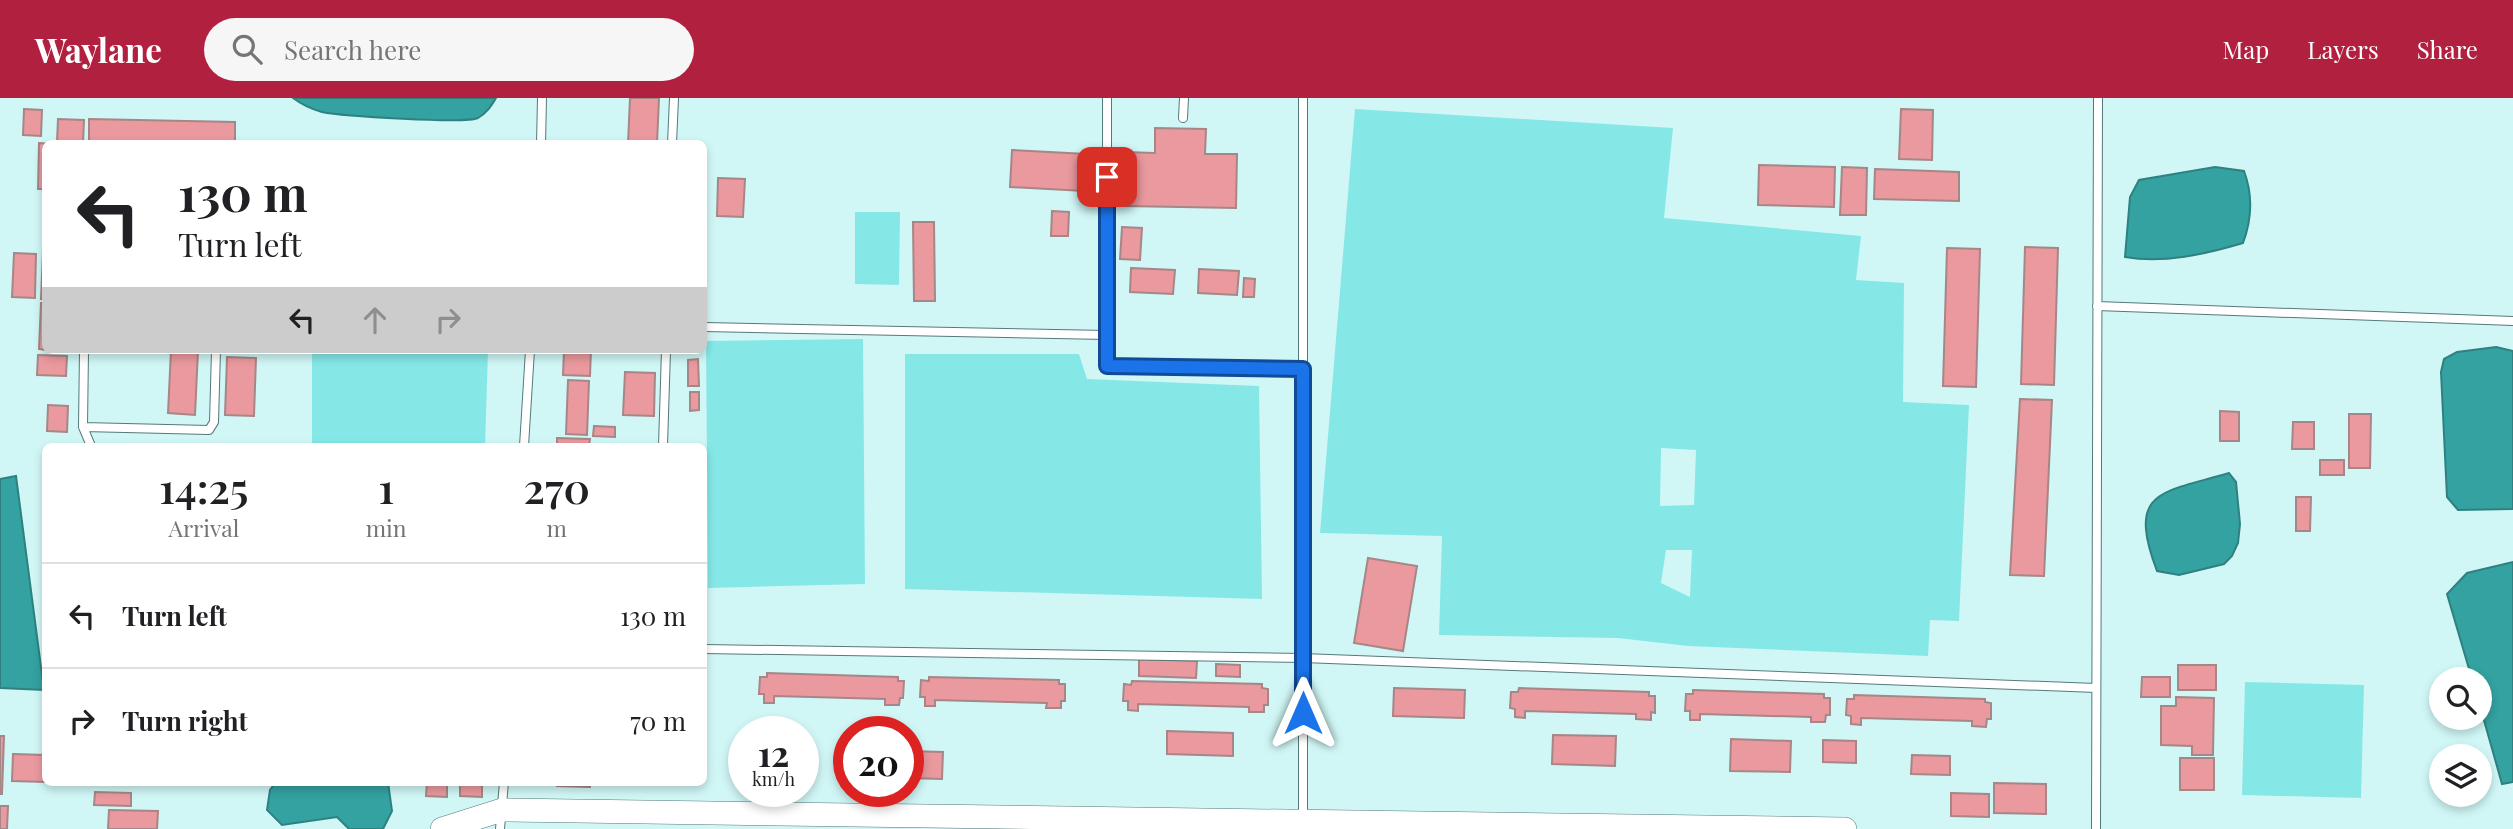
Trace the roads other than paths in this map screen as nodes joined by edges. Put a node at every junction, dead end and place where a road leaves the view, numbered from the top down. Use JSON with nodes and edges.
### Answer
{"nodes":[{"id":1,"x":542,"y":98,"type":"edge"},
{"id":2,"x":674,"y":98,"type":"edge"},
{"id":3,"x":1107,"y":98,"type":"edge"},
{"id":4,"x":1184,"y":98,"type":"edge"},
{"id":5,"x":1303,"y":98,"type":"edge"},
{"id":6,"x":2098,"y":98,"type":"edge"},
{"id":7,"x":1183,"y":118,"type":"dead end"},
{"id":8,"x":541,"y":140,"type":"edge"},
{"id":9,"x":672,"y":140,"type":"edge"},
{"id":10,"x":2097,"y":306,"type":"junction"},
{"id":11,"x":2513,"y":321,"type":"edge"},
{"id":12,"x":707,"y":327,"type":"edge"},
{"id":13,"x":1107,"y":335,"type":"junction"},
{"id":14,"x":84,"y":354,"type":"edge"},
{"id":15,"x":216,"y":354,"type":"edge"},
{"id":16,"x":530,"y":354,"type":"edge"},
{"id":17,"x":666,"y":354,"type":"edge"},
{"id":18,"x":1303,"y":369,"type":"junction"},
{"id":19,"x":83,"y":427,"type":"junction"},
{"id":20,"x":90,"y":443,"type":"edge"},
{"id":21,"x":524,"y":443,"type":"edge"},
{"id":22,"x":663,"y":443,"type":"edge"},
{"id":23,"x":707,"y":649,"type":"edge"},
{"id":24,"x":1303,"y":658,"type":"junction"},
{"id":25,"x":2096,"y":688,"type":"junction"},
{"id":26,"x":504,"y":786,"type":"edge"},
{"id":27,"x":501,"y":820,"type":"edge"},
{"id":28,"x":1303,"y":822,"type":"junction"},
{"id":29,"x":979,"y":823,"type":"edge"},
{"id":30,"x":442,"y":829,"type":"edge"},
{"id":31,"x":1845,"y":829,"type":"edge"},
{"id":32,"x":2096,"y":829,"type":"edge"}],
"edges":[{"from":1,"to":8,"type":"lane"},
{"from":2,"to":9,"type":"lane"},
{"from":3,"to":13,"type":"lane"},
{"from":4,"to":7,"type":"lane"},
{"from":5,"to":18,"type":"lane"},
{"from":6,"to":10,"type":"lane"},
{"from":10,"to":11,"type":"lane"},
{"from":10,"to":25,"type":"lane"},
{"from":12,"to":13,"type":"lane"},
{"from":13,"to":18,"type":"lane"},
{"from":14,"to":19,"type":"lane"},
{"from":15,"to":19,"type":"lane"},
{"from":16,"to":21,"type":"lane"},
{"from":17,"to":22,"type":"lane"},
{"from":18,"to":24,"type":"lane"},
{"from":19,"to":20,"type":"lane"},
{"from":23,"to":24,"type":"lane"},
{"from":24,"to":25,"type":"lane"},
{"from":24,"to":28,"type":"lane"},
{"from":25,"to":32,"type":"lane"},
{"from":26,"to":27,"type":"lane"},
{"from":27,"to":29,"type":"street"},
{"from":27,"to":30,"type":"street"},
{"from":28,"to":29,"type":"street"},
{"from":28,"to":31,"type":"street"}]}
